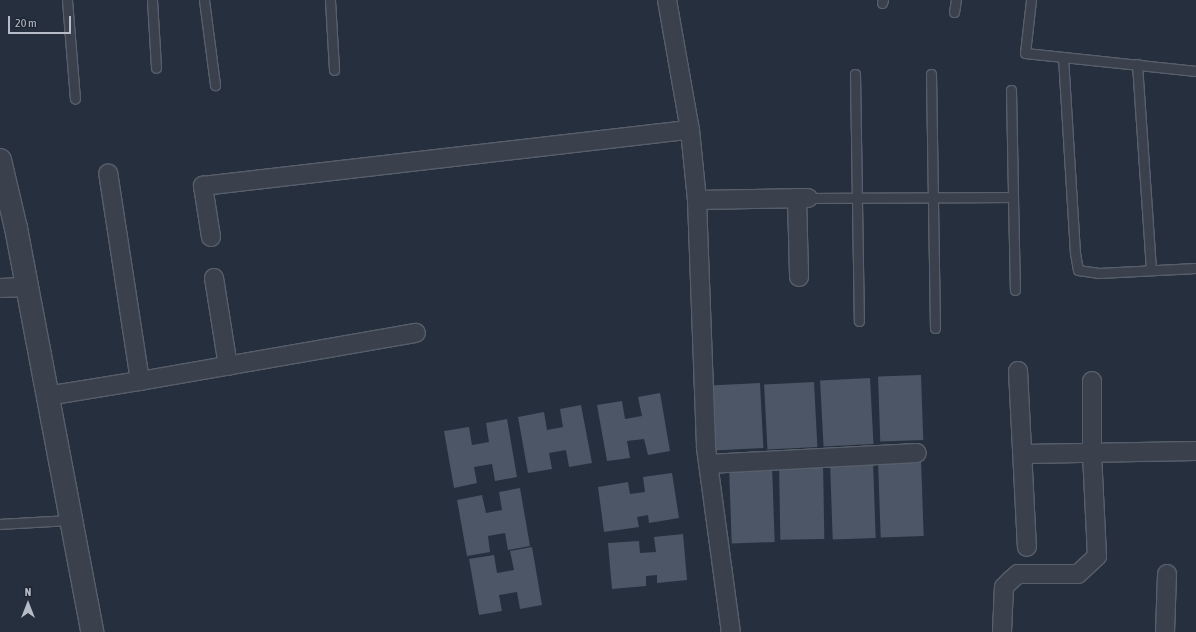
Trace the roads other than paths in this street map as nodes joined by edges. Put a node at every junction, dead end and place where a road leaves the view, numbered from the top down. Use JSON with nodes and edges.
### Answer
{"nodes":[{"id":1,"x":68,"y":0,"type":"edge"},
{"id":2,"x":152,"y":0,"type":"edge"},
{"id":3,"x":204,"y":0,"type":"edge"},
{"id":4,"x":330,"y":0,"type":"edge"},
{"id":5,"x":667,"y":0,"type":"edge"},
{"id":6,"x":956,"y":0,"type":"edge"},
{"id":7,"x":1031,"y":0,"type":"edge"},
{"id":8,"x":954,"y":12,"type":"dead end"},
{"id":9,"x":1063,"y":57,"type":"junction"},
{"id":10,"x":1137,"y":64,"type":"junction"},
{"id":11,"x":156,"y":68,"type":"dead end"},
{"id":12,"x":334,"y":70,"type":"dead end"},
{"id":13,"x":1196,"y":71,"type":"edge"},
{"id":14,"x":855,"y":74,"type":"dead end"},
{"id":15,"x":931,"y":74,"type":"dead end"},
{"id":16,"x":215,"y":85,"type":"dead end"},
{"id":17,"x":1011,"y":90,"type":"dead end"},
{"id":18,"x":75,"y":99,"type":"dead end"},
{"id":19,"x":690,"y":130,"type":"junction"},
{"id":20,"x":1,"y":169,"type":"edge"},
{"id":21,"x":108,"y":173,"type":"dead end"},
{"id":22,"x":932,"y":196,"type":"junction"},
{"id":23,"x":1013,"y":197,"type":"junction"},
{"id":24,"x":802,"y":198,"type":"junction"},
{"id":25,"x":858,"y":198,"type":"junction"},
{"id":26,"x":697,"y":200,"type":"junction"},
{"id":27,"x":211,"y":237,"type":"dead end"},
{"id":28,"x":1196,"y":268,"type":"edge"},
{"id":29,"x":1150,"y":270,"type":"junction"},
{"id":30,"x":799,"y":277,"type":"dead end"},
{"id":31,"x":214,"y":278,"type":"dead end"},
{"id":32,"x":27,"y":287,"type":"junction"},
{"id":33,"x":0,"y":288,"type":"edge"},
{"id":34,"x":1016,"y":290,"type":"dead end"},
{"id":35,"x":859,"y":322,"type":"dead end"},
{"id":36,"x":935,"y":328,"type":"dead end"},
{"id":37,"x":416,"y":333,"type":"dead end"},
{"id":38,"x":228,"y":366,"type":"junction"},
{"id":39,"x":1018,"y":371,"type":"dead end"},
{"id":40,"x":1092,"y":380,"type":"dead end"},
{"id":41,"x":140,"y":381,"type":"junction"},
{"id":42,"x":47,"y":396,"type":"junction"},
{"id":43,"x":1196,"y":451,"type":"edge"},
{"id":44,"x":917,"y":453,"type":"dead end"},
{"id":45,"x":1092,"y":453,"type":"junction"},
{"id":46,"x":1022,"y":454,"type":"junction"},
{"id":47,"x":708,"y":464,"type":"junction"},
{"id":48,"x":71,"y":520,"type":"junction"},
{"id":49,"x":0,"y":524,"type":"edge"},
{"id":50,"x":1027,"y":547,"type":"dead end"},
{"id":51,"x":1167,"y":574,"type":"dead end"},
{"id":52,"x":92,"y":632,"type":"edge"},
{"id":53,"x":731,"y":632,"type":"edge"},
{"id":54,"x":1002,"y":632,"type":"edge"},
{"id":55,"x":1165,"y":632,"type":"edge"}],
"edges":[{"from":1,"to":18,"type":"lane"},
{"from":2,"to":11,"type":"lane"},
{"from":3,"to":16,"type":"lane"},
{"from":4,"to":12,"type":"lane"},
{"from":5,"to":19,"type":"street"},
{"from":6,"to":8,"type":"lane"},
{"from":7,"to":9,"type":"lane"},
{"from":9,"to":10,"type":"lane"},
{"from":9,"to":29,"type":"lane"},
{"from":10,"to":13,"type":"lane"},
{"from":10,"to":29,"type":"lane"},
{"from":14,"to":25,"type":"lane"},
{"from":15,"to":22,"type":"lane"},
{"from":17,"to":23,"type":"lane"},
{"from":19,"to":26,"type":"street"},
{"from":19,"to":27,"type":"street"},
{"from":20,"to":32,"type":"street"},
{"from":21,"to":41,"type":"street"},
{"from":22,"to":23,"type":"lane"},
{"from":22,"to":25,"type":"lane"},
{"from":22,"to":36,"type":"lane"},
{"from":23,"to":34,"type":"lane"},
{"from":24,"to":25,"type":"lane"},
{"from":24,"to":26,"type":"street"},
{"from":24,"to":30,"type":"street"},
{"from":25,"to":35,"type":"lane"},
{"from":26,"to":47,"type":"street"},
{"from":28,"to":29,"type":"lane"},
{"from":31,"to":38,"type":"street"},
{"from":32,"to":33,"type":"street"},
{"from":32,"to":42,"type":"street"},
{"from":37,"to":38,"type":"street"},
{"from":38,"to":41,"type":"street"},
{"from":39,"to":46,"type":"street"},
{"from":40,"to":45,"type":"street"},
{"from":41,"to":42,"type":"street"},
{"from":42,"to":48,"type":"street"},
{"from":43,"to":45,"type":"street"},
{"from":44,"to":47,"type":"street"},
{"from":45,"to":46,"type":"street"},
{"from":45,"to":54,"type":"street"},
{"from":46,"to":50,"type":"street"},
{"from":47,"to":53,"type":"street"},
{"from":48,"to":49,"type":"lane"},
{"from":48,"to":52,"type":"street"},
{"from":51,"to":55,"type":"street"}]}
